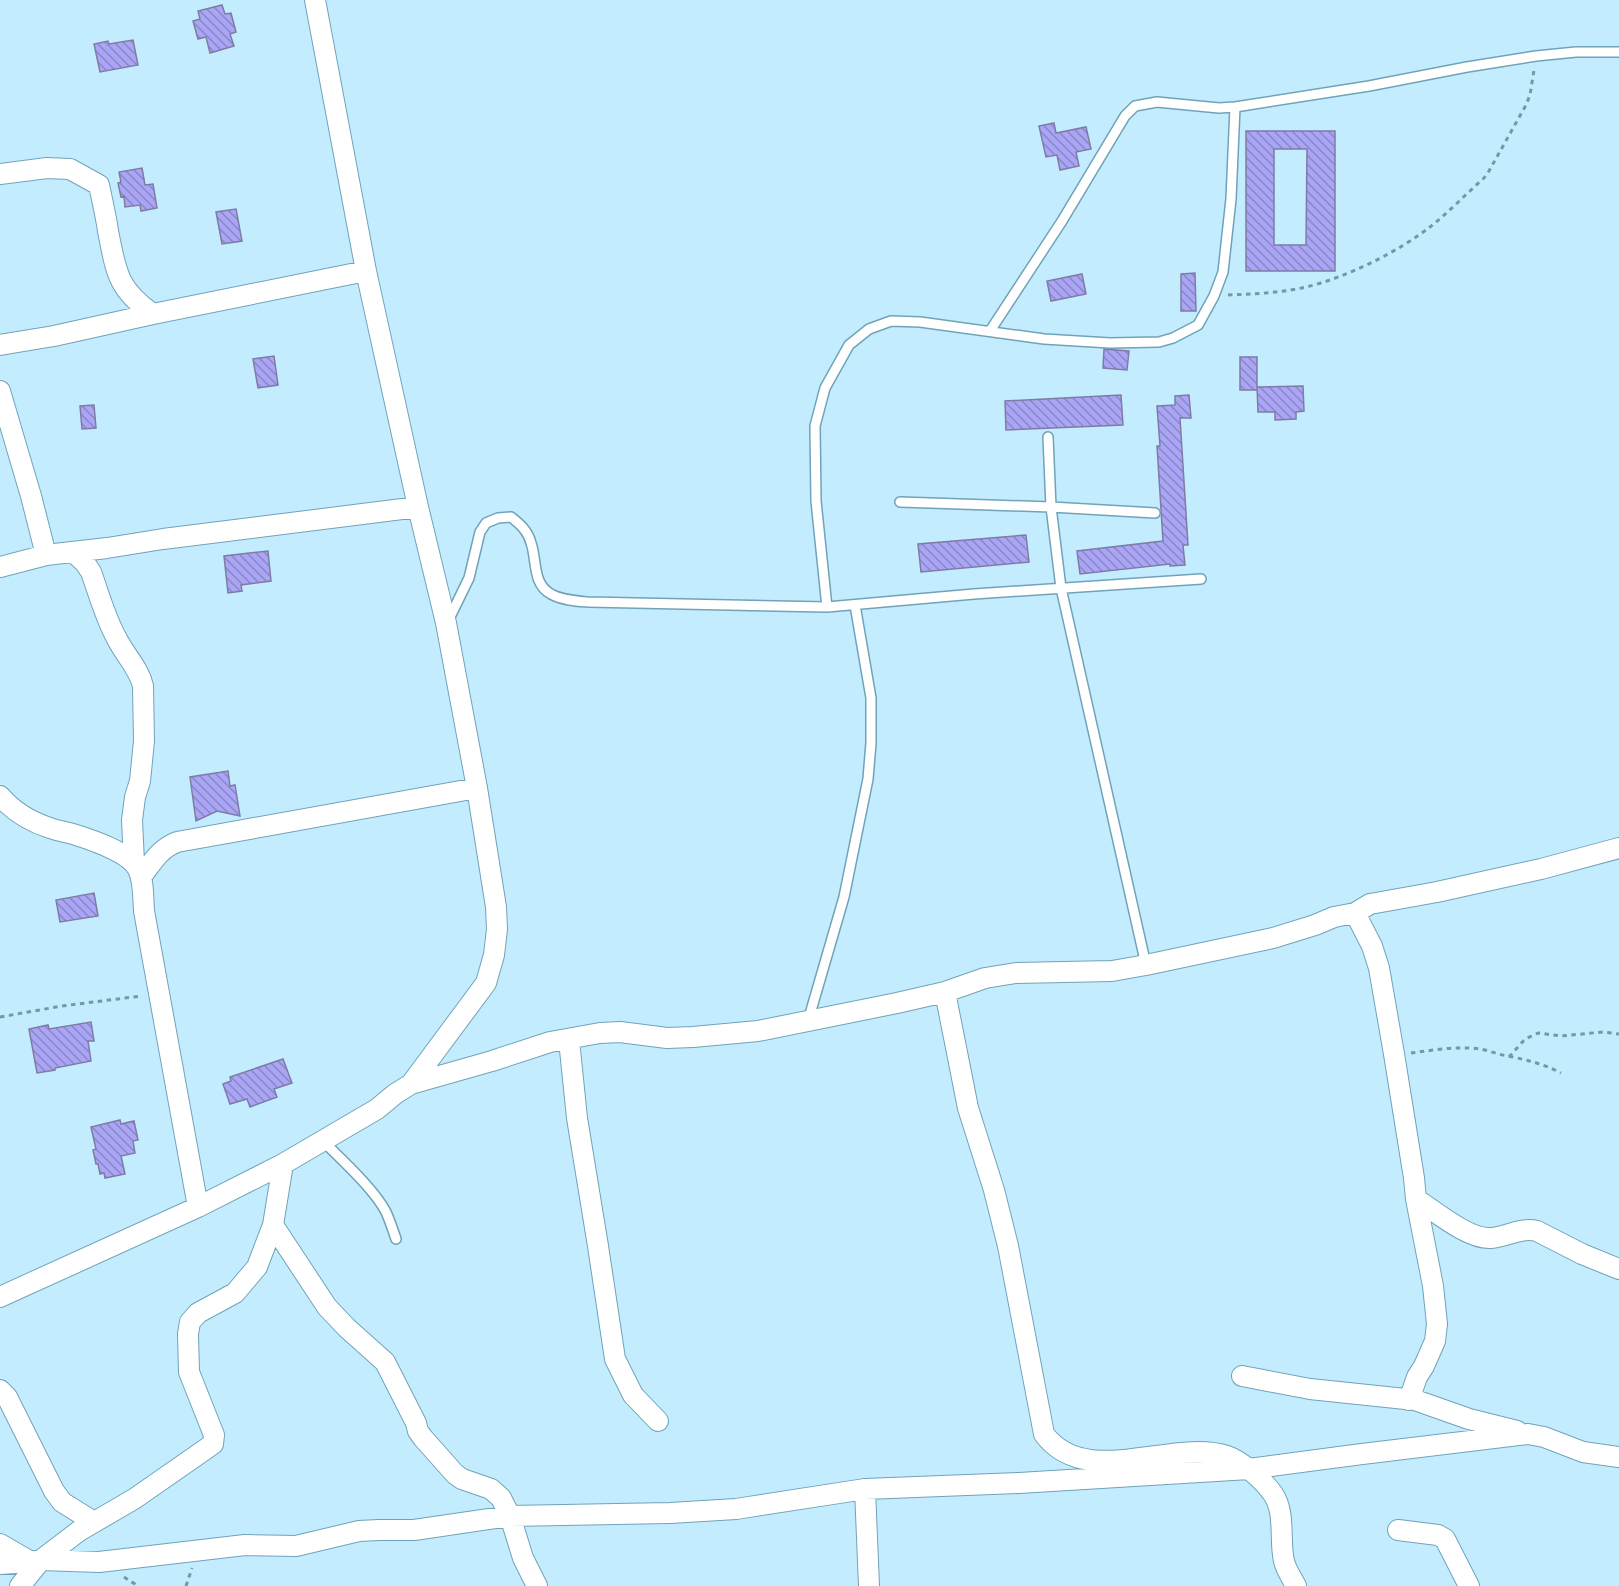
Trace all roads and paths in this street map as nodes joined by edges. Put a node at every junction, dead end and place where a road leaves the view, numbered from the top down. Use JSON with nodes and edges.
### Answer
{"nodes":[{"id":1,"x":315,"y":0,"type":"edge"},
{"id":2,"x":1619,"y":52,"type":"edge"},
{"id":3,"x":1536,"y":56,"type":"junction"},
{"id":4,"x":1235,"y":107,"type":"junction"},
{"id":5,"x":0,"y":174,"type":"edge"},
{"id":6,"x":366,"y":271,"type":"junction"},
{"id":7,"x":1214,"y":296,"type":"junction"},
{"id":8,"x":153,"y":314,"type":"junction"},
{"id":9,"x":990,"y":332,"type":"junction"},
{"id":10,"x":0,"y":345,"type":"edge"},
{"id":11,"x":0,"y":391,"type":"edge"},
{"id":12,"x":1048,"y":437,"type":"dead end"},
{"id":13,"x":900,"y":502,"type":"dead end"},
{"id":14,"x":418,"y":507,"type":"junction"},
{"id":15,"x":1051,"y":507,"type":"junction"},
{"id":16,"x":1155,"y":513,"type":"dead end"},
{"id":17,"x":73,"y":552,"type":"junction"},
{"id":18,"x":46,"y":555,"type":"junction"},
{"id":19,"x":0,"y":567,"type":"edge"},
{"id":20,"x":1201,"y":579,"type":"dead end"},
{"id":21,"x":1061,"y":588,"type":"junction"},
{"id":22,"x":855,"y":605,"type":"junction"},
{"id":23,"x":827,"y":607,"type":"junction"},
{"id":24,"x":446,"y":623,"type":"junction"},
{"id":25,"x":477,"y":788,"type":"junction"},
{"id":26,"x":0,"y":796,"type":"edge"},
{"id":27,"x":1619,"y":848,"type":"edge"},
{"id":28,"x":138,"y":870,"type":"junction"},
{"id":29,"x":1354,"y":914,"type":"junction"},
{"id":30,"x":1146,"y":965,"type":"junction"},
{"id":31,"x":945,"y":992,"type":"junction"},
{"id":32,"x":160,"y":994,"type":"junction"},
{"id":33,"x":0,"y":1017,"type":"edge"},
{"id":34,"x":808,"y":1021,"type":"junction"},
{"id":35,"x":1619,"y":1034,"type":"edge"},
{"id":36,"x":569,"y":1040,"type":"junction"},
{"id":37,"x":1394,"y":1054,"type":"junction"},
{"id":38,"x":1509,"y":1057,"type":"junction"},
{"id":39,"x":1561,"y":1073,"type":"dead end"},
{"id":40,"x":411,"y":1084,"type":"junction"},
{"id":41,"x":323,"y":1141,"type":"junction"},
{"id":42,"x":284,"y":1164,"type":"junction"},
{"id":43,"x":1416,"y":1199,"type":"junction"},
{"id":44,"x":198,"y":1208,"type":"junction"},
{"id":45,"x":273,"y":1225,"type":"junction"},
{"id":46,"x":396,"y":1239,"type":"dead end"},
{"id":47,"x":1619,"y":1269,"type":"edge"},
{"id":48,"x":0,"y":1297,"type":"edge"},
{"id":49,"x":1242,"y":1376,"type":"dead end"},
{"id":50,"x":0,"y":1390,"type":"edge"},
{"id":51,"x":1409,"y":1400,"type":"junction"},
{"id":52,"x":658,"y":1421,"type":"dead end"},
{"id":53,"x":1528,"y":1434,"type":"junction"},
{"id":54,"x":1619,"y":1457,"type":"edge"},
{"id":55,"x":1249,"y":1469,"type":"junction"},
{"id":56,"x":865,"y":1489,"type":"junction"},
{"id":57,"x":510,"y":1516,"type":"junction"},
{"id":58,"x":94,"y":1522,"type":"junction"},
{"id":59,"x":1398,"y":1530,"type":"dead end"},
{"id":60,"x":0,"y":1544,"type":"edge"},
{"id":61,"x":42,"y":1561,"type":"junction"},
{"id":62,"x":0,"y":1564,"type":"edge"},
{"id":63,"x":20,"y":1586,"type":"edge"},
{"id":64,"x":37,"y":1586,"type":"edge"},
{"id":65,"x":537,"y":1586,"type":"edge"},
{"id":66,"x":869,"y":1586,"type":"edge"},
{"id":67,"x":1296,"y":1586,"type":"edge"},
{"id":68,"x":1469,"y":1586,"type":"edge"}],
"edges":[{"from":1,"to":6,"type":"street"},
{"from":2,"to":3,"type":"lane"},
{"from":3,"to":4,"type":"lane"},
{"from":3,"to":7,"type":"path"},
{"from":4,"to":7,"type":"lane"},
{"from":4,"to":9,"type":"lane"},
{"from":5,"to":8,"type":"street"},
{"from":6,"to":8,"type":"street"},
{"from":6,"to":14,"type":"street"},
{"from":7,"to":9,"type":"lane"},
{"from":8,"to":10,"type":"street"},
{"from":9,"to":23,"type":"lane"},
{"from":11,"to":18,"type":"street"},
{"from":12,"to":15,"type":"lane"},
{"from":13,"to":15,"type":"lane"},
{"from":14,"to":17,"type":"street"},
{"from":14,"to":24,"type":"street"},
{"from":15,"to":16,"type":"lane"},
{"from":15,"to":21,"type":"lane"},
{"from":17,"to":18,"type":"street"},
{"from":17,"to":28,"type":"street"},
{"from":18,"to":19,"type":"street"},
{"from":20,"to":21,"type":"lane"},
{"from":21,"to":22,"type":"lane"},
{"from":21,"to":30,"type":"lane"},
{"from":22,"to":23,"type":"lane"},
{"from":22,"to":34,"type":"lane"},
{"from":23,"to":24,"type":"lane"},
{"from":24,"to":25,"type":"street"},
{"from":25,"to":28,"type":"street"},
{"from":25,"to":40,"type":"street"},
{"from":26,"to":28,"type":"street"},
{"from":27,"to":29,"type":"street"},
{"from":28,"to":32,"type":"street"},
{"from":29,"to":30,"type":"street"},
{"from":29,"to":37,"type":"street"},
{"from":30,"to":31,"type":"street"},
{"from":31,"to":34,"type":"street"},
{"from":31,"to":55,"type":"street"},
{"from":32,"to":33,"type":"path"},
{"from":32,"to":44,"type":"street"},
{"from":34,"to":36,"type":"street"},
{"from":35,"to":38,"type":"path"},
{"from":36,"to":40,"type":"street"},
{"from":36,"to":52,"type":"street"},
{"from":37,"to":38,"type":"path"},
{"from":37,"to":43,"type":"street"},
{"from":38,"to":39,"type":"path"},
{"from":40,"to":41,"type":"street"},
{"from":41,"to":42,"type":"street"},
{"from":41,"to":46,"type":"lane"},
{"from":42,"to":44,"type":"street"},
{"from":42,"to":45,"type":"street"},
{"from":43,"to":47,"type":"street"},
{"from":43,"to":51,"type":"street"},
{"from":44,"to":48,"type":"street"},
{"from":45,"to":57,"type":"street"},
{"from":45,"to":58,"type":"street"},
{"from":49,"to":51,"type":"street"},
{"from":50,"to":58,"type":"street"},
{"from":51,"to":53,"type":"street"},
{"from":53,"to":54,"type":"street"},
{"from":53,"to":55,"type":"street"},
{"from":55,"to":56,"type":"street"},
{"from":55,"to":67,"type":"street"},
{"from":56,"to":57,"type":"street"},
{"from":56,"to":66,"type":"street"},
{"from":57,"to":61,"type":"street"},
{"from":57,"to":65,"type":"street"},
{"from":58,"to":61,"type":"street"},
{"from":59,"to":68,"type":"street"},
{"from":60,"to":61,"type":"street"},
{"from":61,"to":62,"type":"street"},
{"from":61,"to":63,"type":"street"},
{"from":61,"to":64,"type":"street"}]}
